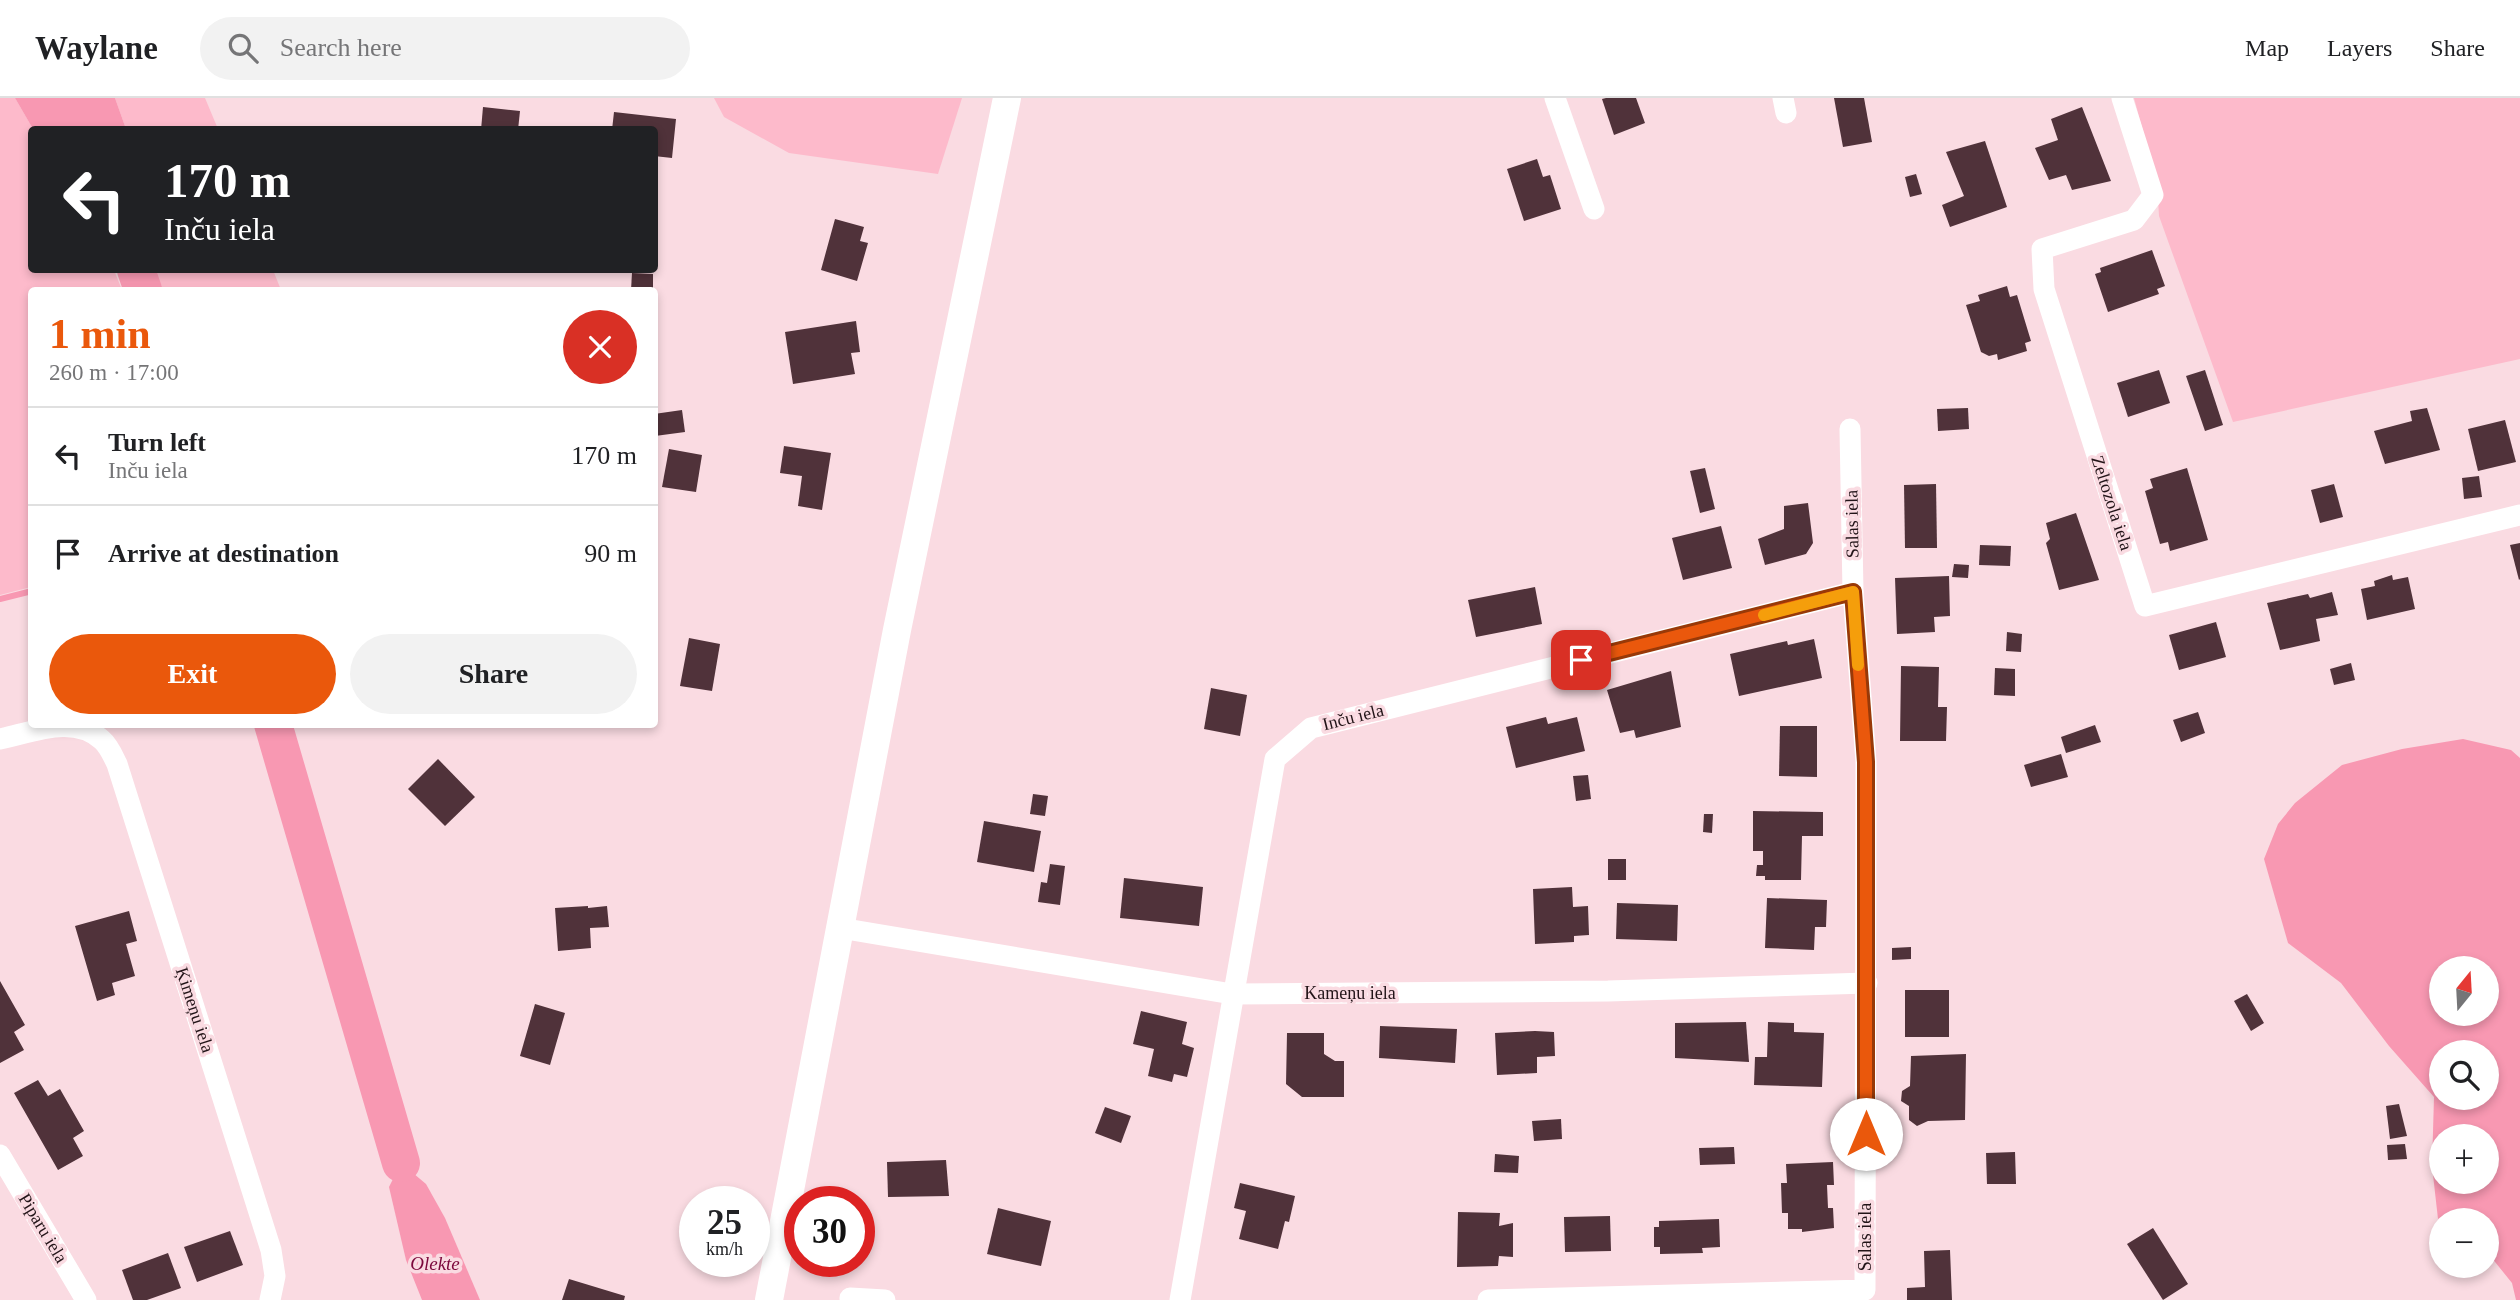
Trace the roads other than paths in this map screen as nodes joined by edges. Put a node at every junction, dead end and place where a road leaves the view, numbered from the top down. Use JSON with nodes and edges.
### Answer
{"nodes":[{"id":1,"x":1007,"y":98,"type":"edge"},
{"id":2,"x":1555,"y":98,"type":"edge"},
{"id":3,"x":2122,"y":98,"type":"edge"},
{"id":4,"x":1594,"y":209,"type":"dead end"},
{"id":5,"x":1850,"y":429,"type":"dead end"},
{"id":6,"x":2520,"y":515,"type":"edge"},
{"id":7,"x":1853,"y":592,"type":"junction"},
{"id":8,"x":48,"y":728,"type":"edge"},
{"id":9,"x":82,"y":728,"type":"edge"},
{"id":10,"x":0,"y":739,"type":"edge"},
{"id":11,"x":840,"y":928,"type":"junction"},
{"id":12,"x":1867,"y":983,"type":"junction"},
{"id":13,"x":1233,"y":994,"type":"junction"},
{"id":14,"x":0,"y":1155,"type":"edge"},
{"id":15,"x":850,"y":1297,"type":"dead end"},
{"id":16,"x":86,"y":1300,"type":"edge"},
{"id":17,"x":270,"y":1300,"type":"edge"},
{"id":18,"x":769,"y":1300,"type":"edge"},
{"id":19,"x":885,"y":1300,"type":"edge"},
{"id":20,"x":1180,"y":1300,"type":"edge"},
{"id":21,"x":1488,"y":1300,"type":"edge"}],
"edges":[{"from":1,"to":11,"type":"main road"},
{"from":2,"to":4,"type":"street"},
{"from":3,"to":6,"type":"street","name":"Zeltozola iela"},
{"from":5,"to":7,"type":"street","name":"Salas iela"},
{"from":7,"to":12,"type":"street","name":"Salas iela"},
{"from":7,"to":13,"type":"street","name":"Inču iela"},
{"from":8,"to":10,"type":"street","name":"Ķimeņu iela"},
{"from":9,"to":17,"type":"street","name":"Ķimeņu iela"},
{"from":11,"to":13,"type":"street","name":"Kameņu iela"},
{"from":11,"to":18,"type":"main road"},
{"from":12,"to":13,"type":"street","name":"Kameņu iela"},
{"from":12,"to":21,"type":"street","name":"Salas iela"},
{"from":13,"to":20,"type":"street","name":"Inču iela"},
{"from":14,"to":16,"type":"street","name":"Piparu iela"},
{"from":15,"to":19,"type":"street"}]}
